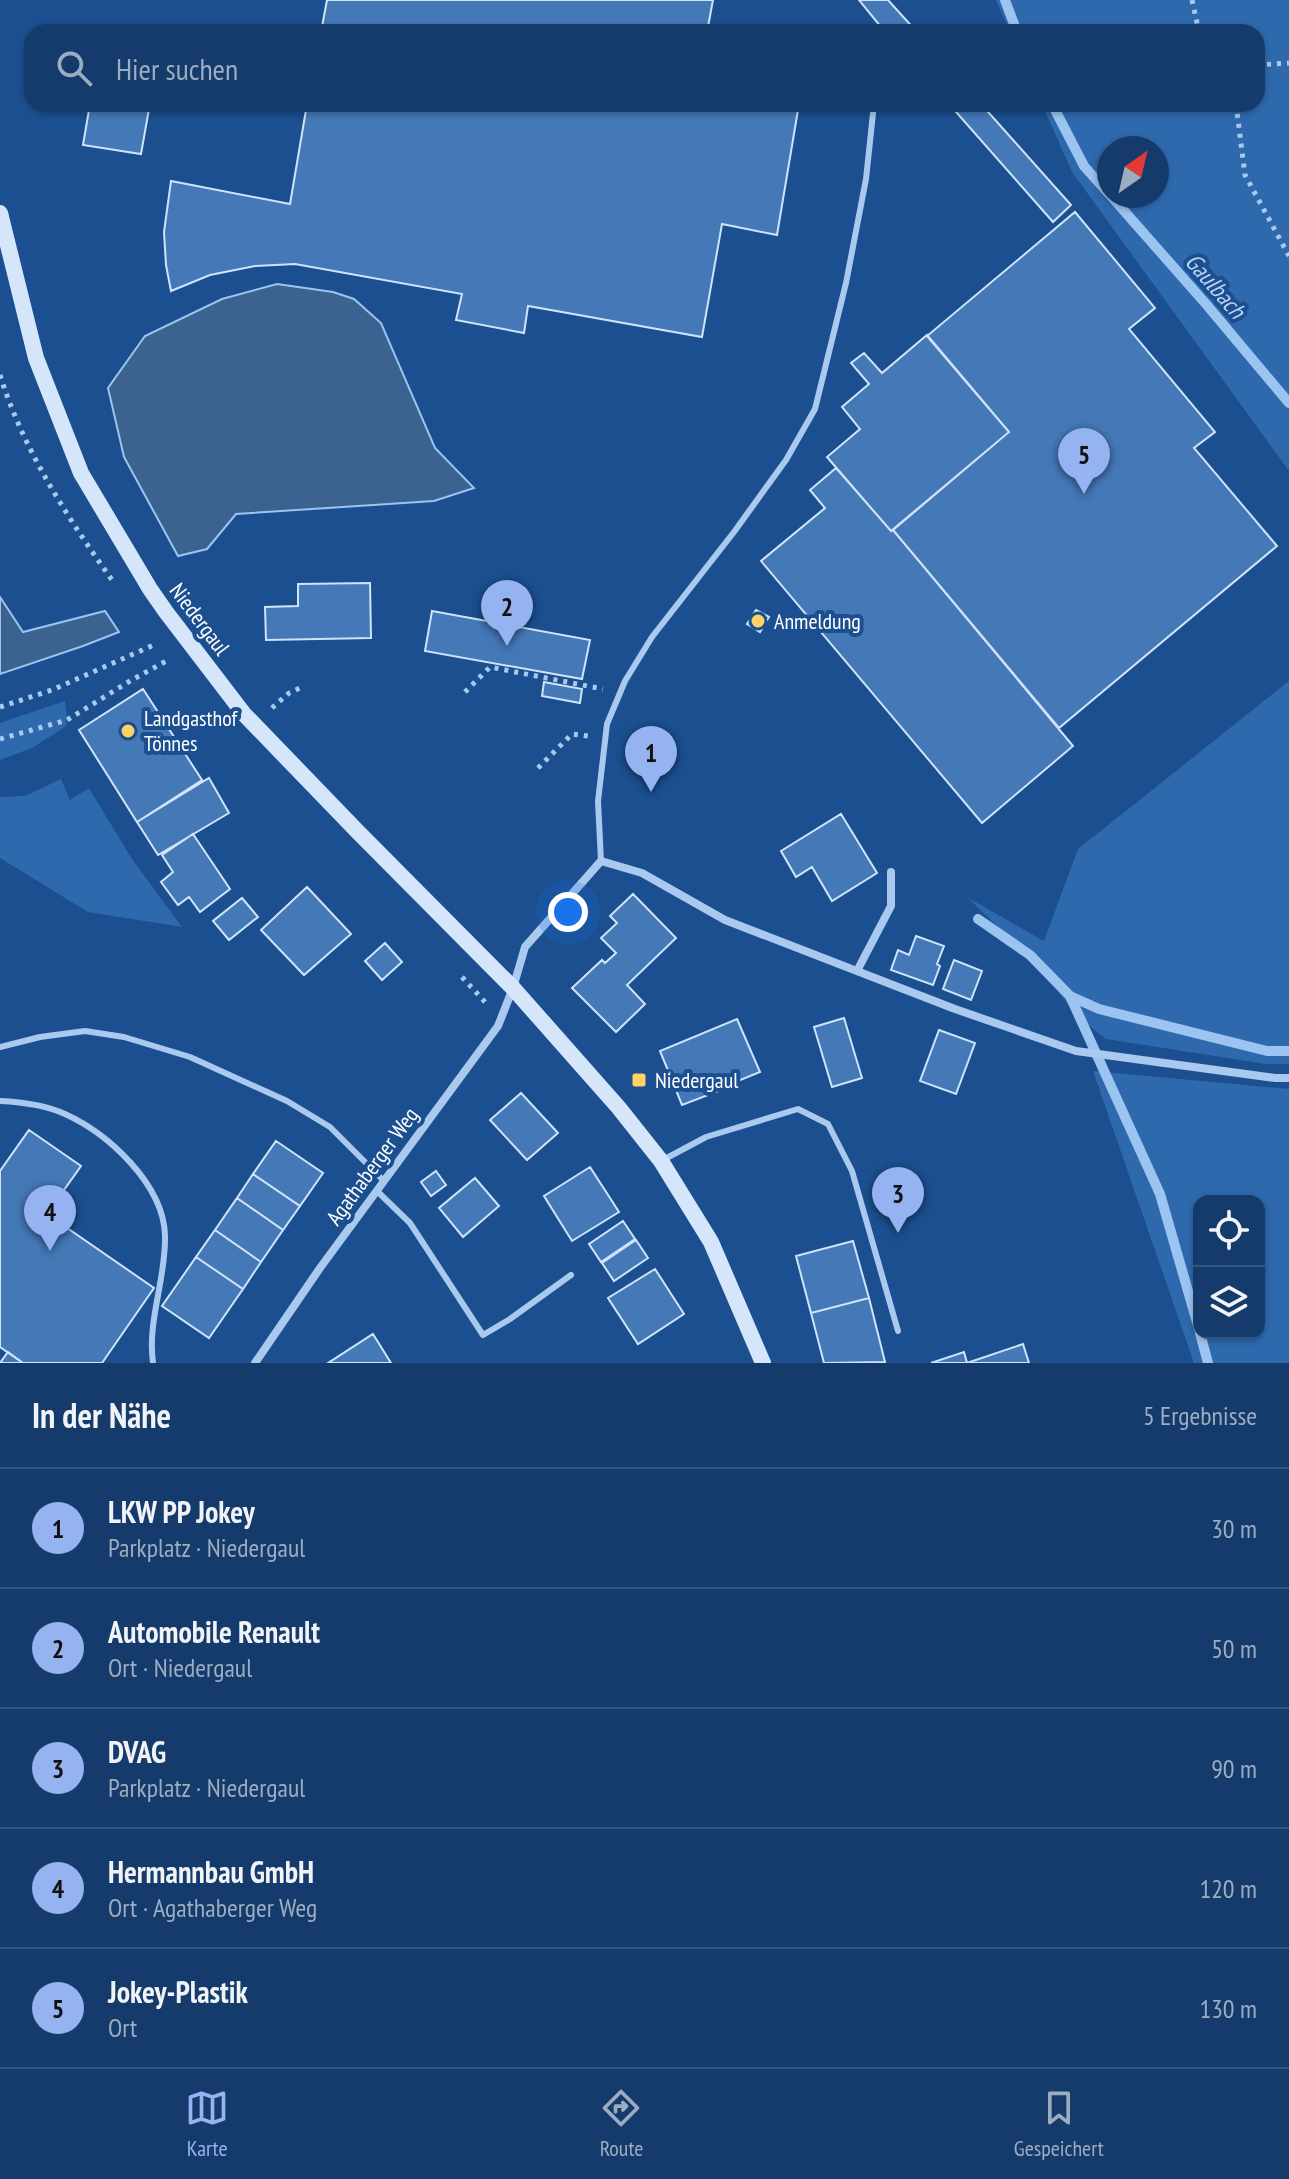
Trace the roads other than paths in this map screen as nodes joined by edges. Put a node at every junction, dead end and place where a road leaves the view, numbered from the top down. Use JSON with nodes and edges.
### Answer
{"nodes":[{"id":1,"x":873,"y":112,"type":"edge"},
{"id":2,"x":0,"y":213,"type":"edge"},
{"id":3,"x":601,"y":861,"type":"junction"},
{"id":4,"x":891,"y":872,"type":"dead end"},
{"id":5,"x":857,"y":971,"type":"junction"},
{"id":6,"x":513,"y":988,"type":"junction"},
{"id":7,"x":0,"y":1047,"type":"edge"},
{"id":8,"x":1289,"y":1078,"type":"edge"},
{"id":9,"x":0,"y":1101,"type":"edge"},
{"id":10,"x":661,"y":1161,"type":"junction"},
{"id":11,"x":384,"y":1181,"type":"junction"},
{"id":12,"x":377,"y":1191,"type":"junction"},
{"id":13,"x":571,"y":1275,"type":"dead end"},
{"id":14,"x":898,"y":1331,"type":"dead end"},
{"id":15,"x":153,"y":1363,"type":"edge"},
{"id":16,"x":255,"y":1363,"type":"edge"},
{"id":17,"x":763,"y":1363,"type":"edge"}],
"edges":[{"from":1,"to":3,"type":"lane"},
{"from":2,"to":6,"type":"main road","name":"Niedergaul"},
{"from":3,"to":5,"type":"street"},
{"from":3,"to":6,"type":"street","name":"Agathaberger Weg"},
{"from":4,"to":5,"type":"street"},
{"from":5,"to":8,"type":"street"},
{"from":6,"to":10,"type":"main road","name":"Niedergaul"},
{"from":6,"to":11,"type":"street","name":"Agathaberger Weg"},
{"from":7,"to":11,"type":"lane"},
{"from":9,"to":15,"type":"lane"},
{"from":10,"to":14,"type":"lane"},
{"from":10,"to":17,"type":"main road","name":"Niedergaul"},
{"from":11,"to":12,"type":"street","name":"Agathaberger Weg"},
{"from":12,"to":13,"type":"lane"},
{"from":12,"to":16,"type":"street","name":"Agathaberger Weg"}]}
